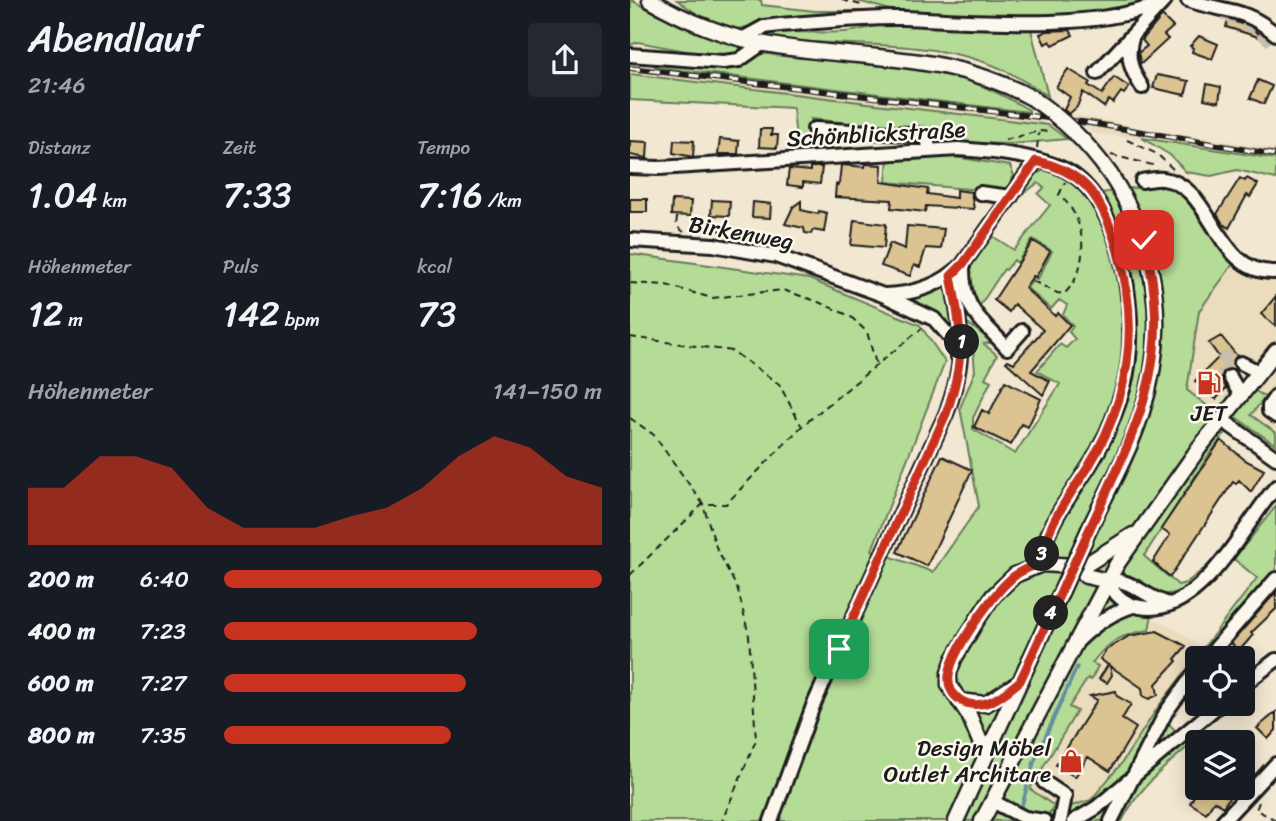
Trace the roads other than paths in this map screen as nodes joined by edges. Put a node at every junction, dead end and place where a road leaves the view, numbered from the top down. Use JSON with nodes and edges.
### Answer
{"nodes":[{"id":1,"x":650,"y":0,"type":"edge"},
{"id":2,"x":1188,"y":0,"type":"edge"},
{"id":3,"x":1161,"y":3,"type":"edge"},
{"id":4,"x":1135,"y":32,"type":"junction"},
{"id":5,"x":1276,"y":34,"type":"edge"},
{"id":6,"x":743,"y":39,"type":"junction"},
{"id":7,"x":762,"y":44,"type":"junction"},
{"id":8,"x":630,"y":55,"type":"edge"},
{"id":9,"x":1097,"y":73,"type":"dead end"},
{"id":10,"x":1142,"y":87,"type":"dead end"},
{"id":11,"x":814,"y":129,"type":"dead end"},
{"id":12,"x":929,"y":149,"type":"junction"},
{"id":13,"x":1036,"y":161,"type":"junction"},
{"id":14,"x":630,"y":167,"type":"edge"},
{"id":15,"x":1142,"y":181,"type":"dead end"},
{"id":16,"x":980,"y":193,"type":"dead end"},
{"id":17,"x":1011,"y":197,"type":"junction"},
{"id":18,"x":630,"y":240,"type":"edge"},
{"id":19,"x":963,"y":264,"type":"junction"},
{"id":20,"x":1276,"y":272,"type":"edge"},
{"id":21,"x":951,"y":276,"type":"junction"},
{"id":22,"x":883,"y":295,"type":"junction"},
{"id":23,"x":1022,"y":331,"type":"dead end"},
{"id":24,"x":1276,"y":351,"type":"edge"},
{"id":25,"x":959,"y":359,"type":"junction"},
{"id":26,"x":1241,"y":363,"type":"dead end"},
{"id":27,"x":1259,"y":372,"type":"junction"},
{"id":28,"x":1230,"y":377,"type":"tunnel mouth"},
{"id":29,"x":1240,"y":394,"type":"junction"},
{"id":30,"x":1276,"y":396,"type":"edge"},
{"id":31,"x":1276,"y":416,"type":"edge"},
{"id":32,"x":1221,"y":419,"type":"junction"},
{"id":33,"x":1276,"y":458,"type":"edge"},
{"id":34,"x":1276,"y":487,"type":"edge"},
{"id":35,"x":1141,"y":529,"type":"junction"},
{"id":36,"x":1042,"y":564,"type":"junction"},
{"id":37,"x":1081,"y":565,"type":"junction"},
{"id":38,"x":1276,"y":579,"type":"edge"},
{"id":39,"x":1108,"y":580,"type":"junction"},
{"id":40,"x":1171,"y":604,"type":"junction"},
{"id":41,"x":1133,"y":606,"type":"junction"},
{"id":42,"x":1217,"y":646,"type":"edge"},
{"id":43,"x":1071,"y":648,"type":"junction"},
{"id":44,"x":1276,"y":660,"type":"edge"},
{"id":45,"x":1255,"y":676,"type":"edge"},
{"id":46,"x":1020,"y":681,"type":"junction"},
{"id":47,"x":1185,"y":686,"type":"edge"},
{"id":48,"x":959,"y":701,"type":"junction"},
{"id":49,"x":1205,"y":716,"type":"edge"},
{"id":50,"x":986,"y":756,"type":"junction"},
{"id":51,"x":1276,"y":764,"type":"edge"},
{"id":52,"x":1134,"y":775,"type":"junction"},
{"id":53,"x":1044,"y":782,"type":"dead end"},
{"id":54,"x":992,"y":801,"type":"junction"},
{"id":55,"x":771,"y":821,"type":"edge"},
{"id":56,"x":956,"y":821,"type":"edge"},
{"id":57,"x":982,"y":821,"type":"edge"},
{"id":58,"x":1044,"y":821,"type":"edge"},
{"id":59,"x":1060,"y":821,"type":"edge"},
{"id":60,"x":1073,"y":821,"type":"edge"},
{"id":61,"x":1111,"y":821,"type":"edge"},
{"id":62,"x":1223,"y":821,"type":"edge"}],
"edges":[{"from":1,"to":6,"type":"main road"},
{"from":2,"to":5,"type":"street"},
{"from":3,"to":4,"type":"street"},
{"from":3,"to":6,"type":"street"},
{"from":4,"to":9,"type":"street"},
{"from":4,"to":10,"type":"street"},
{"from":6,"to":7,"type":"main road"},
{"from":7,"to":8,"type":"street"},
{"from":7,"to":46,"type":"main road","bridge":true},
{"from":11,"to":12,"type":"street"},
{"from":12,"to":13,"type":"street","name":"Schönblickstraße"},
{"from":12,"to":14,"type":"street","name":"Schönblickstraße"},
{"from":13,"to":17,"type":"street"},
{"from":13,"to":36,"type":"street","name":"Schönblickstraße"},
{"from":15,"to":20,"type":"street"},
{"from":16,"to":17,"type":"street"},
{"from":17,"to":19,"type":"street"},
{"from":18,"to":22,"type":"street","name":"Birkenweg"},
{"from":19,"to":21,"type":"street"},
{"from":19,"to":23,"type":"street"},
{"from":21,"to":22,"type":"street"},
{"from":21,"to":25,"type":"street"},
{"from":22,"to":25,"type":"street","name":"Birkenweg"},
{"from":24,"to":27,"type":"main road"},
{"from":25,"to":55,"type":"street"},
{"from":26,"to":27,"type":"street"},
{"from":27,"to":29,"type":"main road"},
{"from":28,"to":29,"type":"street"},
{"from":29,"to":32,"type":"main road"},
{"from":30,"to":31,"type":"street"},
{"from":32,"to":33,"type":"street"},
{"from":32,"to":35,"type":"main road"},
{"from":34,"to":40,"type":"street"},
{"from":35,"to":37,"type":"main road"},
{"from":35,"to":39,"type":"main road"},
{"from":36,"to":37,"type":"main road"},
{"from":36,"to":48,"type":"main road"},
{"from":37,"to":39,"type":"main road"},
{"from":38,"to":42,"type":"street"},
{"from":39,"to":40,"type":"street"},
{"from":39,"to":41,"type":"street"},
{"from":39,"to":43,"type":"main road"},
{"from":40,"to":41,"type":"street"},
{"from":41,"to":43,"type":"street"},
{"from":43,"to":54,"type":"main road"},
{"from":44,"to":45,"type":"street"},
{"from":46,"to":48,"type":"main road"},
{"from":46,"to":50,"type":"main road"},
{"from":47,"to":52,"type":"street"},
{"from":48,"to":50,"type":"main road"},
{"from":49,"to":52,"type":"street"},
{"from":50,"to":56,"type":"main road"},
{"from":51,"to":62,"type":"street"},
{"from":52,"to":60,"type":"street"},
{"from":52,"to":61,"type":"street"},
{"from":53,"to":59,"type":"street"},
{"from":54,"to":57,"type":"main road"},
{"from":54,"to":58,"type":"street"}]}
